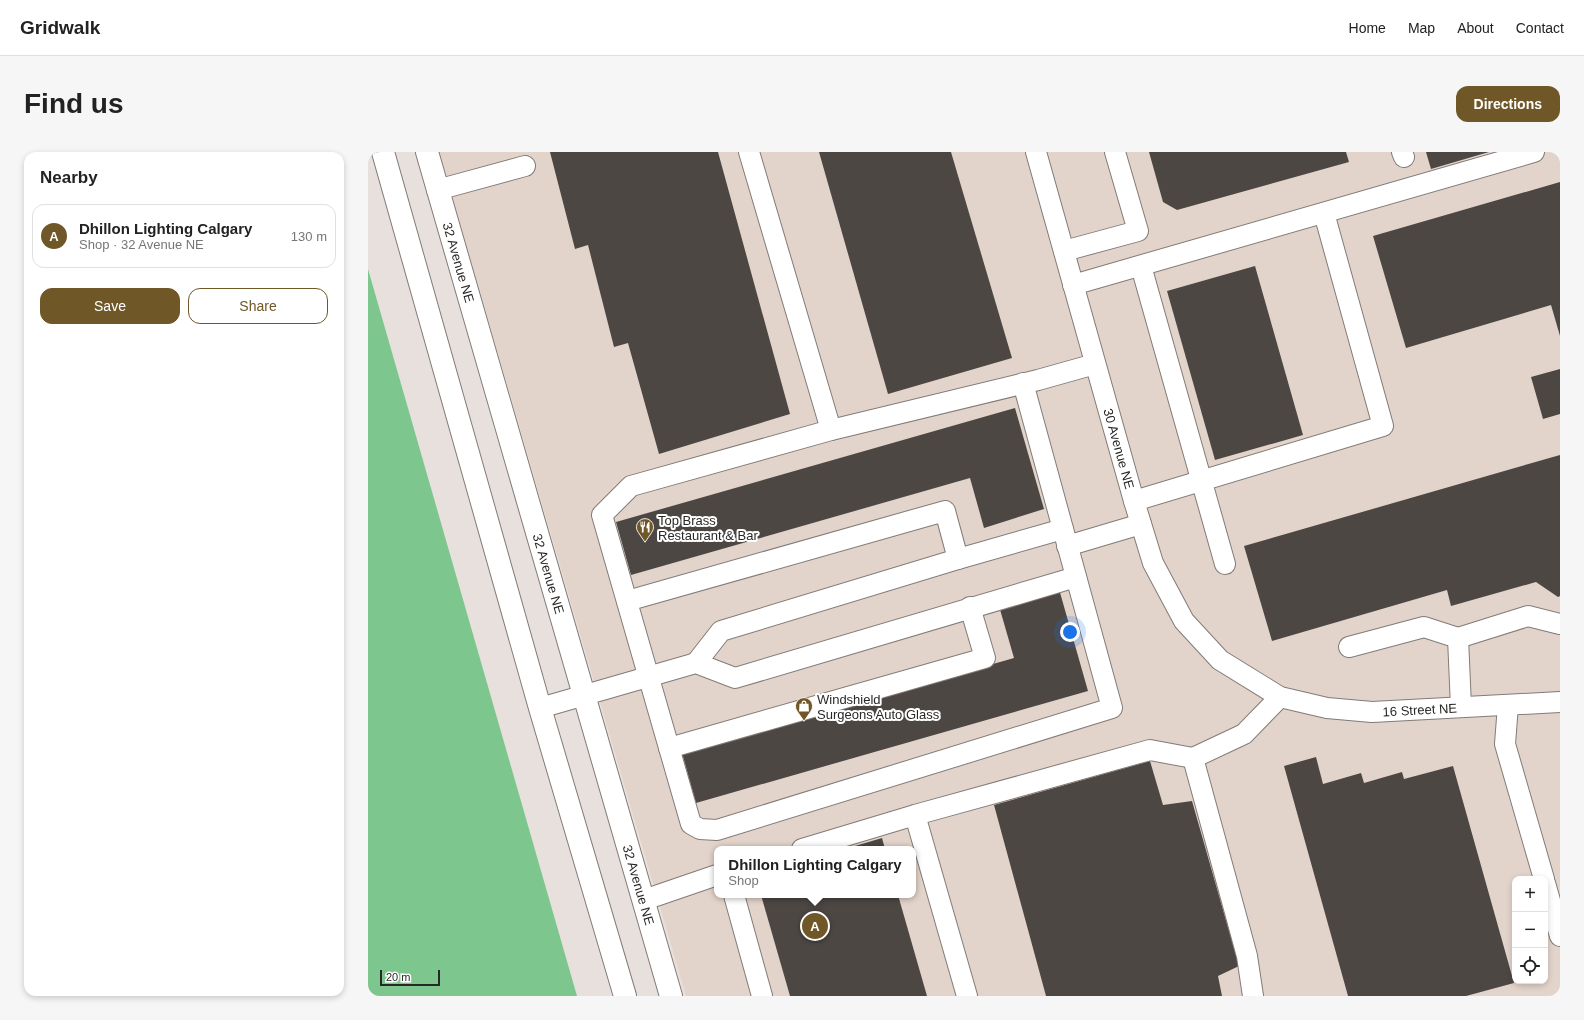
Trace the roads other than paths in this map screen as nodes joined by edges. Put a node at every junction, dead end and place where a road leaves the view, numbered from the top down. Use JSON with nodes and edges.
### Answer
{"nodes":[{"id":1,"x":383,"y":152,"type":"edge"},
{"id":2,"x":427,"y":152,"type":"edge"},
{"id":3,"x":750,"y":152,"type":"edge"},
{"id":4,"x":1036,"y":152,"type":"edge"},
{"id":5,"x":1115,"y":152,"type":"edge"},
{"id":6,"x":1534,"y":152,"type":"edge"},
{"id":7,"x":525,"y":166,"type":"dead end"},
{"id":8,"x":438,"y":190,"type":"junction"},
{"id":9,"x":1324,"y":213,"type":"junction"},
{"id":10,"x":1064,"y":251,"type":"junction"},
{"id":11,"x":1141,"y":266,"type":"junction"},
{"id":12,"x":1073,"y":285,"type":"junction"},
{"id":13,"x":1095,"y":364,"type":"junction"},
{"id":14,"x":1023,"y":384,"type":"junction"},
{"id":15,"x":831,"y":430,"type":"junction"},
{"id":16,"x":1203,"y":480,"type":"junction"},
{"id":17,"x":1134,"y":501,"type":"junction"},
{"id":18,"x":1141,"y":524,"type":"junction"},
{"id":19,"x":1065,"y":537,"type":"junction"},
{"id":20,"x":958,"y":559,"type":"junction"},
{"id":21,"x":1225,"y":564,"type":"dead end"},
{"id":22,"x":1076,"y":577,"type":"junction"},
{"id":23,"x":627,"y":601,"type":"junction"},
{"id":24,"x":970,"y":607,"type":"junction"},
{"id":25,"x":1560,"y":624,"type":"edge"},
{"id":26,"x":1458,"y":638,"type":"junction"},
{"id":27,"x":1349,"y":647,"type":"dead end"},
{"id":28,"x":696,"y":663,"type":"junction"},
{"id":29,"x":648,"y":676,"type":"junction"},
{"id":30,"x":585,"y":694,"type":"junction"},
{"id":31,"x":1280,"y":697,"type":"junction"},
{"id":32,"x":1560,"y":702,"type":"edge"},
{"id":33,"x":1508,"y":705,"type":"junction"},
{"id":34,"x":1461,"y":707,"type":"junction"},
{"id":35,"x":540,"y":708,"type":"junction"},
{"id":36,"x":669,"y":748,"type":"junction"},
{"id":37,"x":1193,"y":758,"type":"junction"},
{"id":38,"x":915,"y":815,"type":"junction"},
{"id":39,"x":812,"y":846,"type":"edge"},
{"id":40,"x":714,"y":876,"type":"edge"},
{"id":41,"x":1543,"y":876,"type":"edge"},
{"id":42,"x":1548,"y":894,"type":"edge"},
{"id":43,"x":735,"y":898,"type":"edge"},
{"id":44,"x":644,"y":900,"type":"junction"},
{"id":45,"x":1560,"y":936,"type":"edge"},
{"id":46,"x":624,"y":996,"type":"edge"},
{"id":47,"x":671,"y":996,"type":"edge"},
{"id":48,"x":762,"y":996,"type":"edge"},
{"id":49,"x":967,"y":996,"type":"edge"},
{"id":50,"x":1253,"y":996,"type":"edge"}],
"edges":[{"from":1,"to":35,"type":"main road"},
{"from":2,"to":8,"type":"main road","name":"32 Avenue NE"},
{"from":3,"to":15,"type":"street"},
{"from":4,"to":10,"type":"street","name":"30 Avenue NE"},
{"from":5,"to":10,"type":"street"},
{"from":6,"to":9,"type":"street"},
{"from":7,"to":8,"type":"street"},
{"from":8,"to":30,"type":"main road","name":"32 Avenue NE"},
{"from":9,"to":11,"type":"street"},
{"from":9,"to":16,"type":"street"},
{"from":10,"to":12,"type":"street","name":"30 Avenue NE"},
{"from":11,"to":12,"type":"street"},
{"from":11,"to":16,"type":"street"},
{"from":12,"to":13,"type":"street","name":"30 Avenue NE"},
{"from":13,"to":14,"type":"street"},
{"from":13,"to":17,"type":"street","name":"30 Avenue NE"},
{"from":14,"to":15,"type":"street"},
{"from":14,"to":19,"type":"street"},
{"from":15,"to":23,"type":"street"},
{"from":16,"to":17,"type":"street"},
{"from":16,"to":21,"type":"street"},
{"from":17,"to":18,"type":"street","name":"30 Avenue NE"},
{"from":18,"to":19,"type":"street"},
{"from":18,"to":31,"type":"street","name":"30 Avenue NE"},
{"from":19,"to":20,"type":"street"},
{"from":19,"to":22,"type":"street"},
{"from":20,"to":23,"type":"street"},
{"from":20,"to":28,"type":"street"},
{"from":22,"to":24,"type":"street"},
{"from":22,"to":36,"type":"street"},
{"from":23,"to":29,"type":"street"},
{"from":24,"to":28,"type":"street"},
{"from":24,"to":36,"type":"street"},
{"from":25,"to":26,"type":"street"},
{"from":26,"to":27,"type":"street"},
{"from":26,"to":34,"type":"street"},
{"from":28,"to":29,"type":"street"},
{"from":29,"to":30,"type":"street"},
{"from":29,"to":36,"type":"street"},
{"from":30,"to":35,"type":"street"},
{"from":30,"to":44,"type":"main road","name":"32 Avenue NE"},
{"from":31,"to":34,"type":"street","name":"16 Street NE"},
{"from":31,"to":37,"type":"street"},
{"from":32,"to":33,"type":"street","name":"16 Street NE"},
{"from":33,"to":34,"type":"street","name":"16 Street NE"},
{"from":33,"to":41,"type":"street"},
{"from":35,"to":46,"type":"main road"},
{"from":37,"to":38,"type":"street"},
{"from":37,"to":50,"type":"street"},
{"from":38,"to":39,"type":"street"},
{"from":38,"to":49,"type":"street"},
{"from":40,"to":44,"type":"street"},
{"from":42,"to":45,"type":"street"},
{"from":43,"to":48,"type":"street"},
{"from":44,"to":47,"type":"main road","name":"32 Avenue NE"}]}
